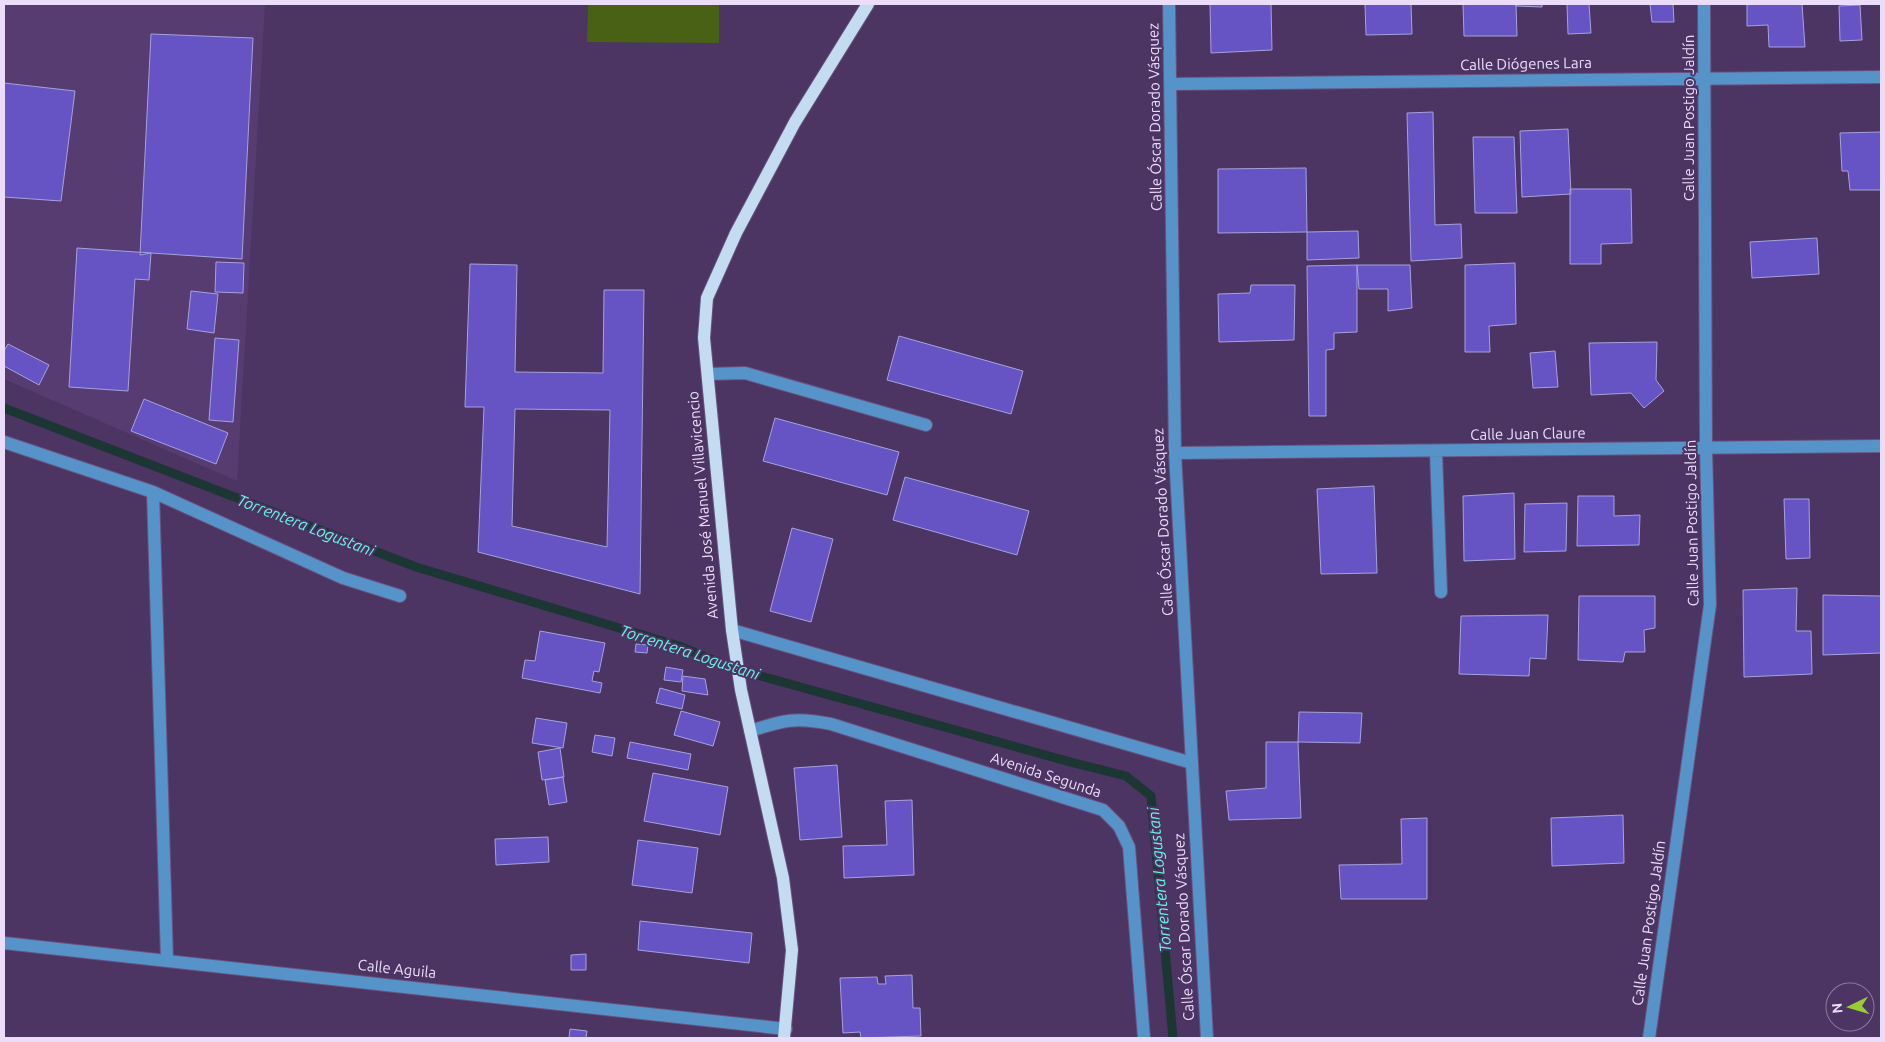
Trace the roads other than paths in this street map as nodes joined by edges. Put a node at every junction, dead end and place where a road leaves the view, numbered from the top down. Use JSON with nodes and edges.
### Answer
{"nodes":[{"id":1,"x":868,"y":4,"type":"edge"},
{"id":2,"x":1169,"y":4,"type":"edge"},
{"id":3,"x":1704,"y":4,"type":"edge"},
{"id":4,"x":1881,"y":77,"type":"edge"},
{"id":5,"x":1704,"y":78,"type":"junction"},
{"id":6,"x":1171,"y":84,"type":"junction"},
{"id":7,"x":708,"y":374,"type":"junction"},
{"id":8,"x":926,"y":425,"type":"dead end"},
{"id":9,"x":4,"y":442,"type":"edge"},
{"id":10,"x":1881,"y":446,"type":"edge"},
{"id":11,"x":1706,"y":449,"type":"junction"},
{"id":12,"x":1436,"y":451,"type":"junction"},
{"id":13,"x":1175,"y":453,"type":"junction"},
{"id":14,"x":153,"y":492,"type":"junction"},
{"id":15,"x":1441,"y":592,"type":"dead end"},
{"id":16,"x":400,"y":596,"type":"dead end"},
{"id":17,"x":732,"y":630,"type":"junction"},
{"id":18,"x":750,"y":731,"type":"junction"},
{"id":19,"x":1192,"y":763,"type":"junction"},
{"id":20,"x":4,"y":943,"type":"edge"},
{"id":21,"x":168,"y":960,"type":"junction"},
{"id":22,"x":785,"y":1034,"type":"edge"},
{"id":23,"x":1144,"y":1038,"type":"edge"},
{"id":24,"x":1207,"y":1038,"type":"edge"},
{"id":25,"x":1649,"y":1038,"type":"edge"}],
"edges":[{"from":1,"to":7,"type":"main road","name":"Avenida José Manuel Villavicencio"},
{"from":2,"to":6,"type":"street","name":"Calle Óscar Dorado Vásquez"},
{"from":3,"to":5,"type":"street","name":"Calle Juan Postigo Jaldín"},
{"from":4,"to":5,"type":"street","name":"Calle Diógenes Lara"},
{"from":5,"to":6,"type":"street","name":"Calle Diógenes Lara"},
{"from":5,"to":11,"type":"street","name":"Calle Juan Postigo Jaldín"},
{"from":6,"to":13,"type":"street","name":"Calle Óscar Dorado Vásquez"},
{"from":7,"to":8,"type":"street"},
{"from":7,"to":17,"type":"main road","name":"Avenida José Manuel Villavicencio"},
{"from":9,"to":14,"type":"street"},
{"from":10,"to":11,"type":"street","name":"Calle Juan Claure"},
{"from":11,"to":12,"type":"street","name":"Calle Juan Claure"},
{"from":11,"to":25,"type":"street","name":"Calle Juan Postigo Jaldín"},
{"from":12,"to":13,"type":"street","name":"Calle Juan Claure"},
{"from":12,"to":15,"type":"street"},
{"from":13,"to":19,"type":"street","name":"Calle Óscar Dorado Vásquez"},
{"from":14,"to":16,"type":"street"},
{"from":14,"to":21,"type":"street"},
{"from":17,"to":18,"type":"main road","name":"Avenida José Manuel Villavicencio"},
{"from":17,"to":19,"type":"street"},
{"from":18,"to":22,"type":"main road","name":"Avenida José Manuel Villavicencio"},
{"from":18,"to":23,"type":"street","name":"Avenida Segunda"},
{"from":19,"to":24,"type":"street","name":"Calle Óscar Dorado Vásquez"},
{"from":20,"to":21,"type":"street","name":"Calle Aguila"},
{"from":21,"to":22,"type":"street","name":"Calle Aguila"}]}
